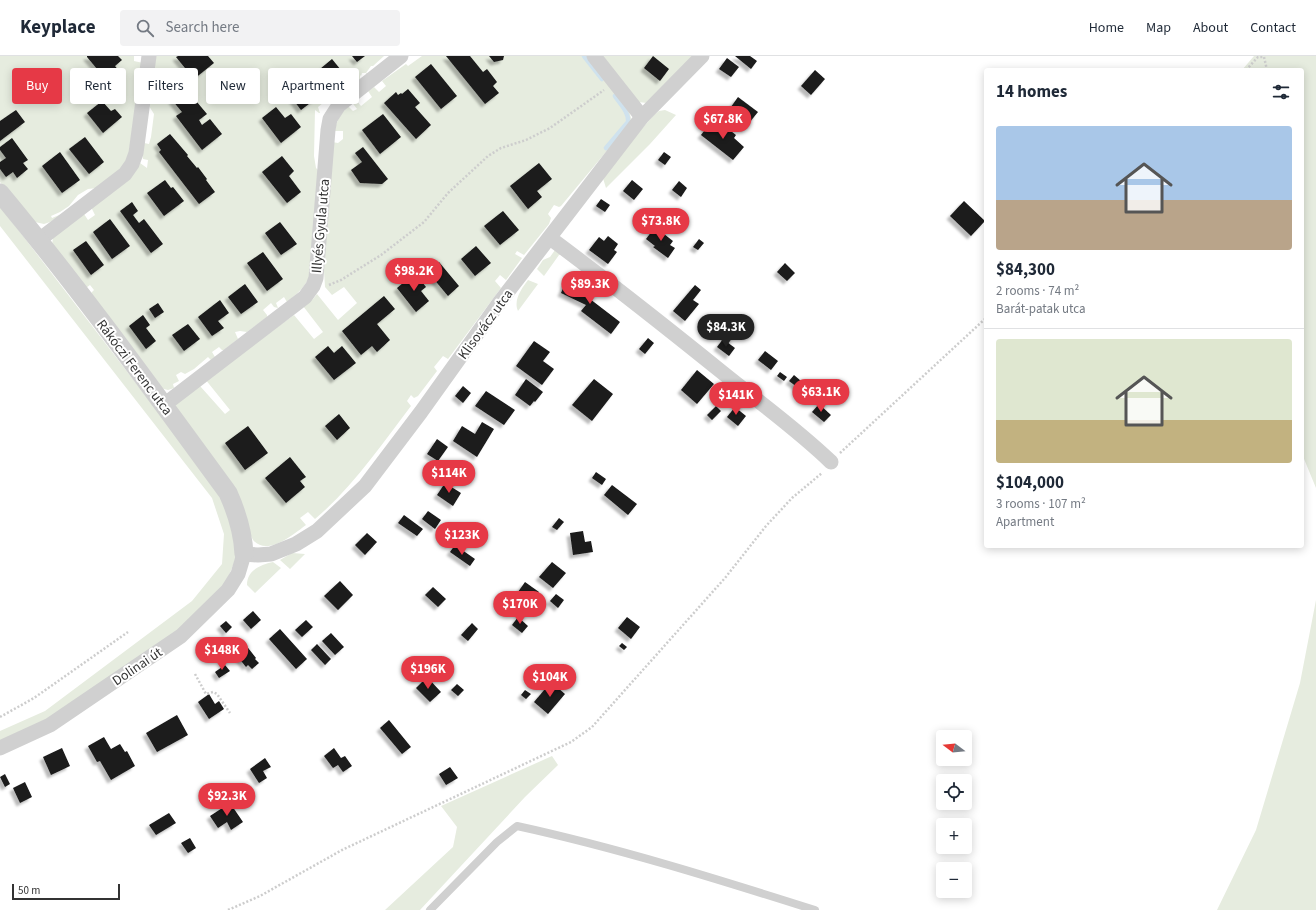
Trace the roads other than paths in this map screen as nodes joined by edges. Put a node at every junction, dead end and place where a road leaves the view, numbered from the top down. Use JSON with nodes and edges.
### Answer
{"nodes":[{"id":1,"x":149,"y":56,"type":"edge"},
{"id":2,"x":401,"y":56,"type":"edge"},
{"id":3,"x":594,"y":56,"type":"edge"},
{"id":4,"x":702,"y":56,"type":"edge"},
{"id":5,"x":642,"y":117,"type":"junction"},
{"id":6,"x":0,"y":193,"type":"edge"},
{"id":7,"x":550,"y":238,"type":"junction"},
{"id":8,"x":39,"y":240,"type":"junction"},
{"id":9,"x":164,"y":405,"type":"junction"},
{"id":10,"x":831,"y":462,"type":"road end"},
{"id":11,"x":244,"y":554,"type":"junction"},
{"id":12,"x":0,"y":748,"type":"edge"},
{"id":13,"x":430,"y":910,"type":"edge"},
{"id":14,"x":815,"y":910,"type":"edge"}],
"edges":[{"from":1,"to":8,"type":"street"},
{"from":2,"to":9,"type":"street","name":"Illyés Gyula utca"},
{"from":3,"to":5,"type":"street"},
{"from":4,"to":5,"type":"street","name":"Klisovácz utca"},
{"from":5,"to":7,"type":"street","name":"Klisovácz utca"},
{"from":6,"to":8,"type":"street","name":"Rákóczi Ferenc utca"},
{"from":7,"to":10,"type":"street"},
{"from":7,"to":11,"type":"street","name":"Klisovácz utca"},
{"from":8,"to":9,"type":"street","name":"Rákóczi Ferenc utca"},
{"from":9,"to":11,"type":"street","name":"Rákóczi Ferenc utca"},
{"from":11,"to":12,"type":"street","name":"Dolinai út"},
{"from":13,"to":14,"type":"lane"}]}
